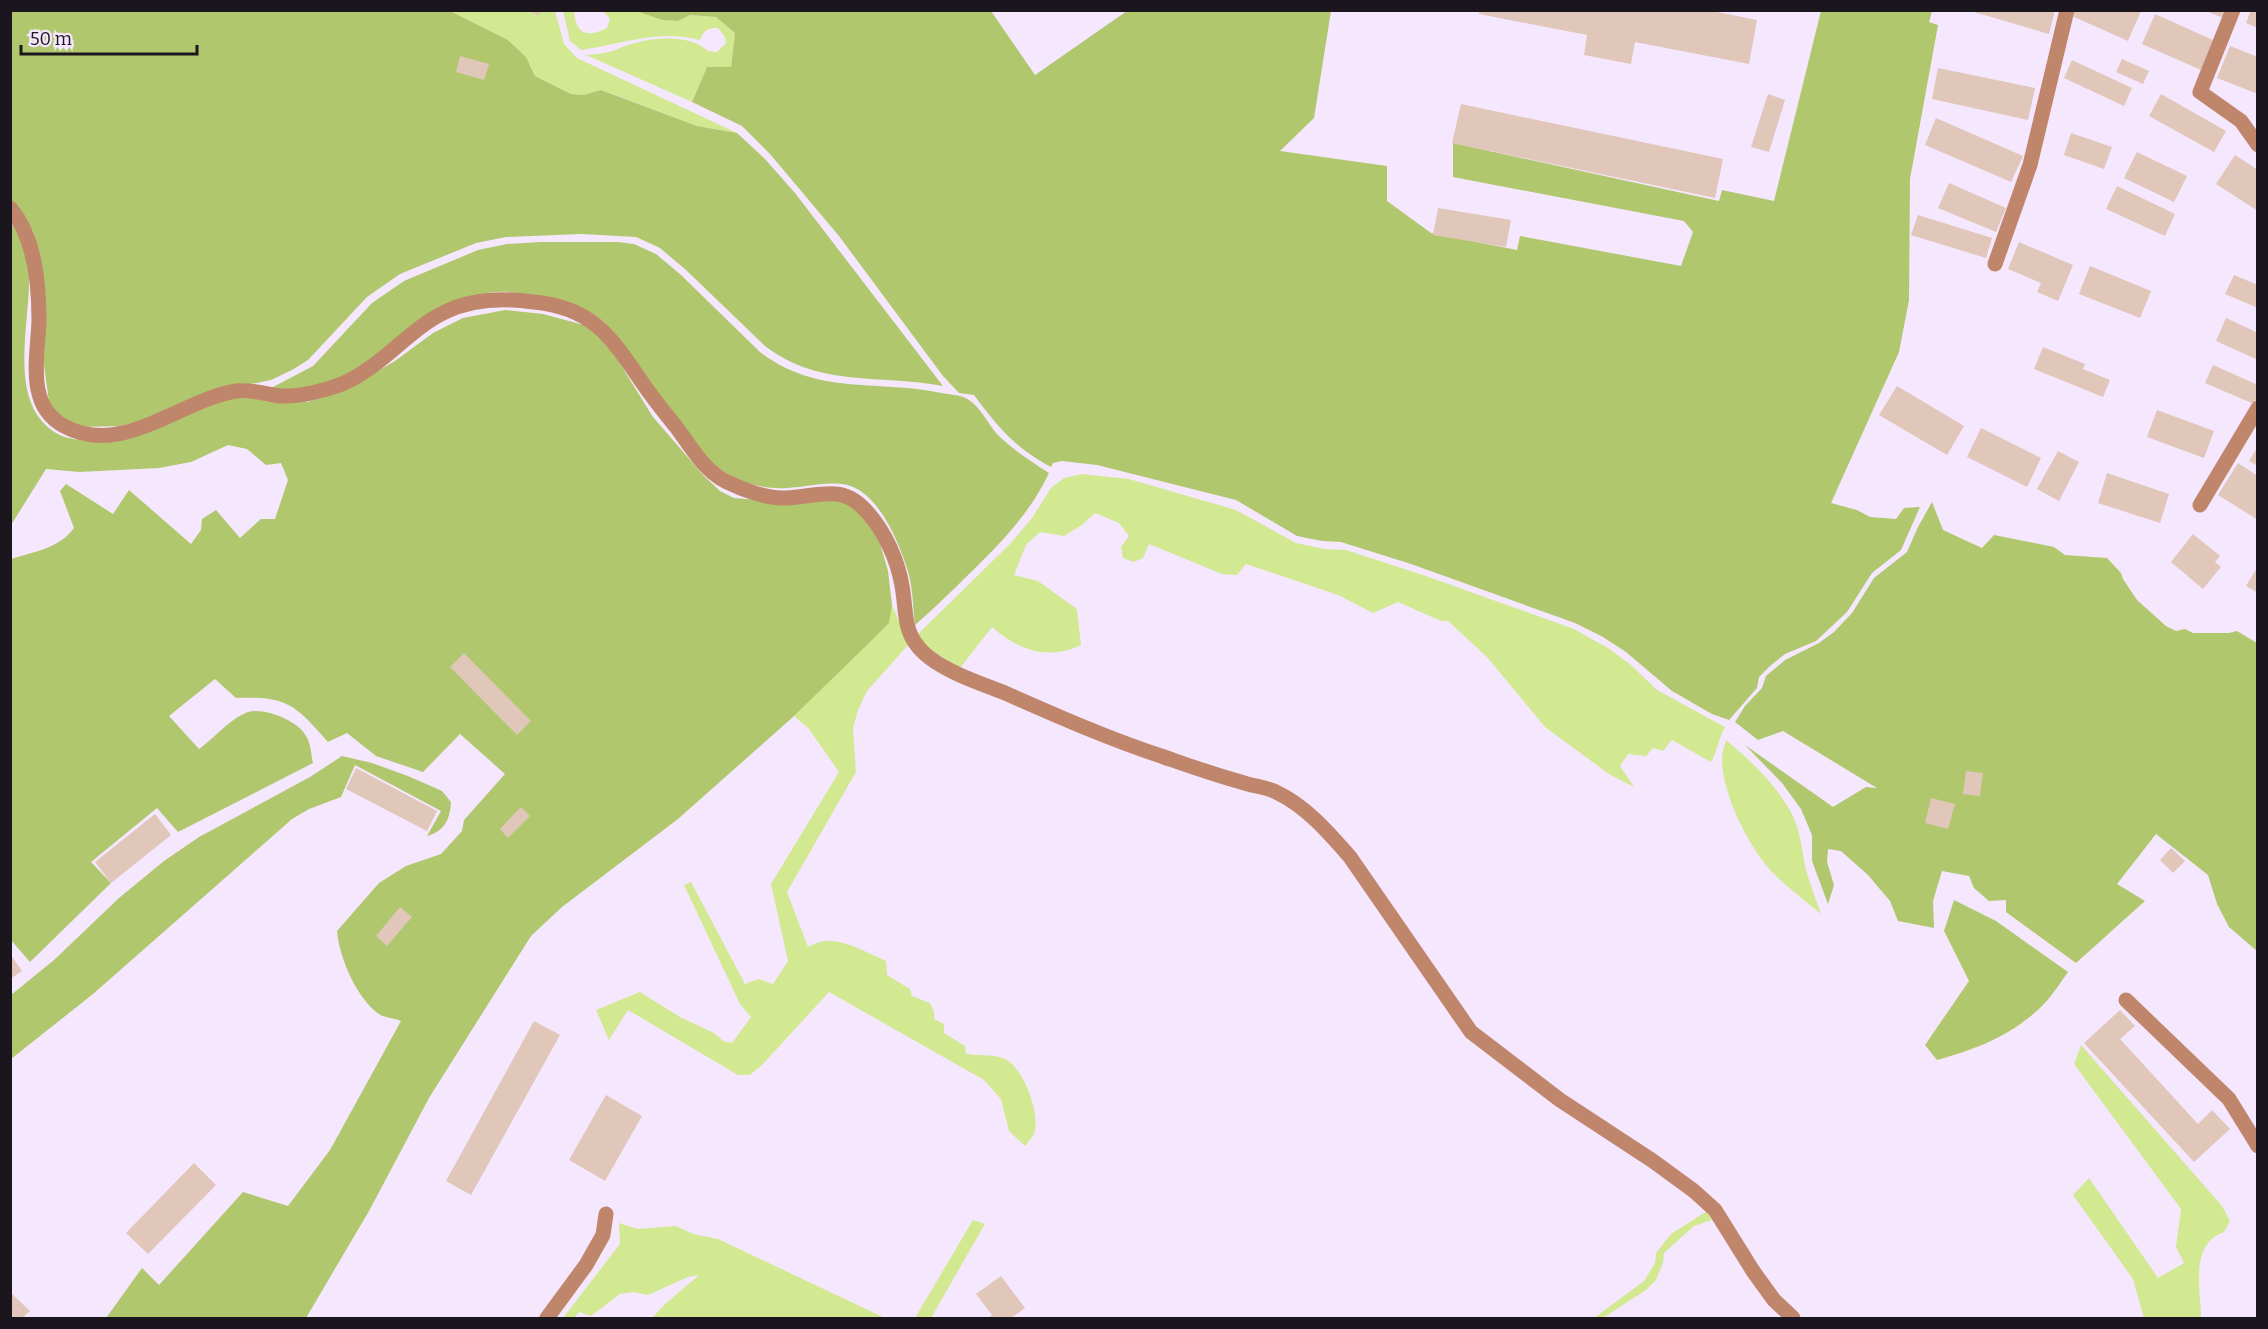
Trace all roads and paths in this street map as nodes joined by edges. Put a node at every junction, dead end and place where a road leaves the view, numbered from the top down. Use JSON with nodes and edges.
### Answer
{"nodes":[{"id":1,"x":2067,"y":10,"type":"edge"},
{"id":2,"x":2233,"y":10,"type":"edge"},
{"id":3,"x":2258,"y":145,"type":"edge"},
{"id":4,"x":10,"y":208,"type":"edge"},
{"id":5,"x":1995,"y":264,"type":"dead end"},
{"id":6,"x":2258,"y":408,"type":"edge"},
{"id":7,"x":2200,"y":505,"type":"dead end"},
{"id":8,"x":2126,"y":1000,"type":"dead end"},
{"id":9,"x":2258,"y":1146,"type":"edge"},
{"id":10,"x":606,"y":1214,"type":"dead end"},
{"id":11,"x":547,"y":1318,"type":"edge"},
{"id":12,"x":1792,"y":1318,"type":"edge"}],
"edges":[{"from":1,"to":5,"type":"street"},
{"from":2,"to":3,"type":"street"},
{"from":4,"to":12,"type":"street"},
{"from":6,"to":7,"type":"street"},
{"from":8,"to":9,"type":"street"},
{"from":10,"to":11,"type":"street"}]}
